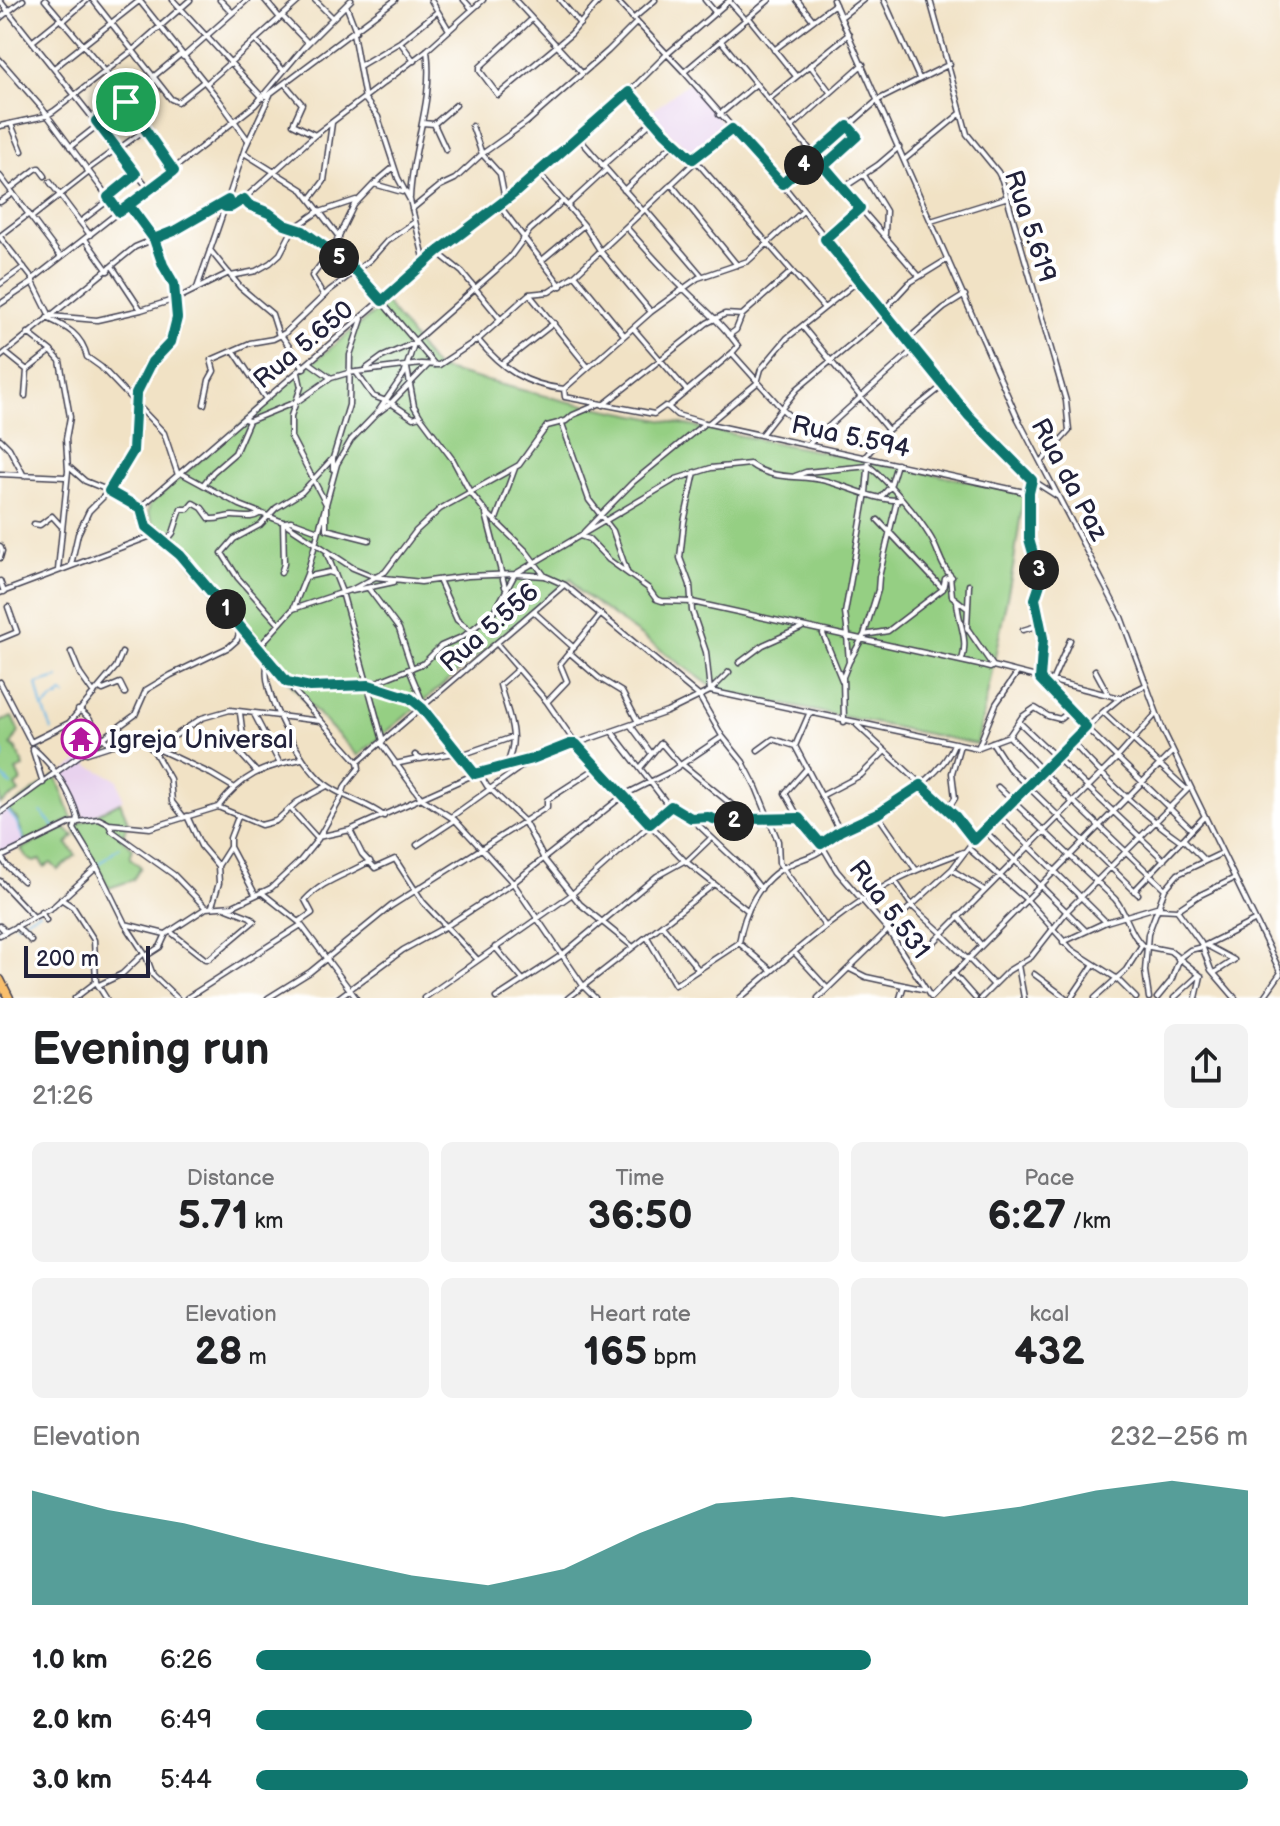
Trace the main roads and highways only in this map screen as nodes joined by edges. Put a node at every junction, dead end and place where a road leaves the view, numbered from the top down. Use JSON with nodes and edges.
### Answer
{"nodes":[{"id":1,"x":0,"y":980,"type":"edge"},
{"id":2,"x":0,"y":991,"type":"edge"},
{"id":3,"x":6,"y":998,"type":"edge"}],
"edges":[{"from":1,"to":3,"type":"highway"},
{"from":2,"to":3,"type":"highway"}]}
